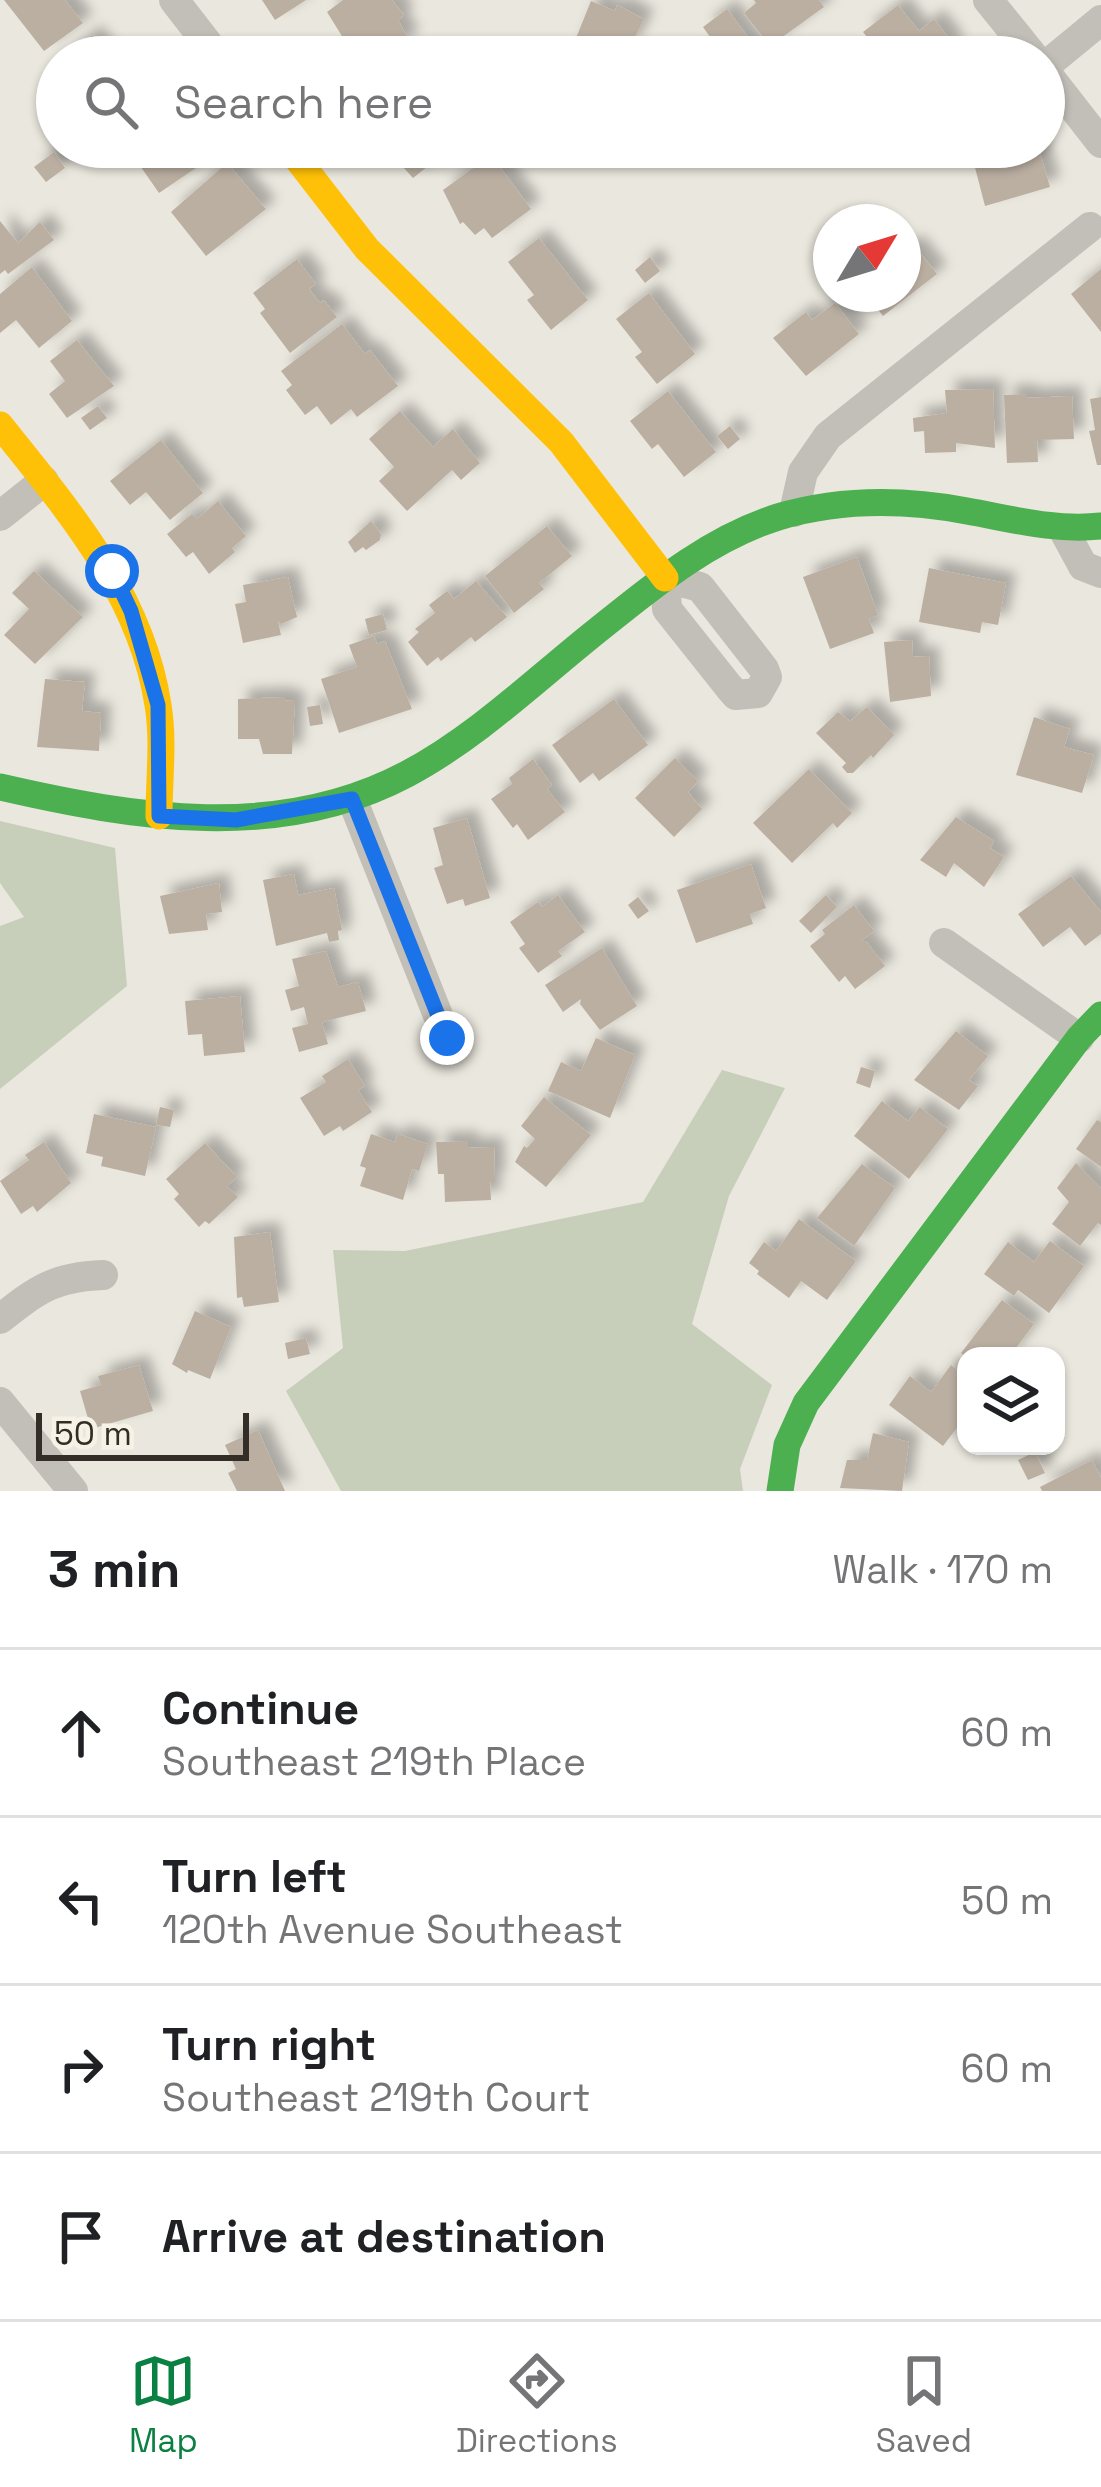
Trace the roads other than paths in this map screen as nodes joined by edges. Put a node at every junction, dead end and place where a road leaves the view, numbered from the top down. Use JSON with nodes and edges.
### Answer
{"nodes":[{"id":1,"x":174,"y":0,"type":"edge"},
{"id":2,"x":988,"y":0,"type":"edge"},
{"id":3,"x":1101,"y":20,"type":"edge"},
{"id":4,"x":202,"y":36,"type":"edge"},
{"id":5,"x":1017,"y":36,"type":"edge"},
{"id":6,"x":1065,"y":51,"type":"edge"},
{"id":7,"x":1065,"y":96,"type":"edge"},
{"id":8,"x":1101,"y":143,"type":"edge"},
{"id":9,"x":304,"y":168,"type":"edge"},
{"id":10,"x":1090,"y":227,"type":"dead end"},
{"id":11,"x":2,"y":431,"type":"edge"},
{"id":12,"x":44,"y":481,"type":"junction"},
{"id":13,"x":794,"y":512,"type":"junction"},
{"id":14,"x":0,"y":516,"type":"edge"},
{"id":15,"x":1101,"y":526,"type":"edge"},
{"id":16,"x":1063,"y":529,"type":"junction"},
{"id":17,"x":1101,"y":573,"type":"edge"},
{"id":18,"x":665,"y":578,"type":"junction"},
{"id":19,"x":0,"y":787,"type":"edge"},
{"id":20,"x":352,"y":799,"type":"junction"},
{"id":21,"x":159,"y":816,"type":"junction"},
{"id":22,"x":944,"y":943,"type":"dead end"},
{"id":23,"x":1101,"y":1015,"type":"edge"},
{"id":24,"x":447,"y":1038,"type":"dead end"},
{"id":25,"x":1079,"y":1038,"type":"junction"},
{"id":26,"x":103,"y":1275,"type":"dead end"},
{"id":27,"x":0,"y":1319,"type":"edge"},
{"id":28,"x":0,"y":1402,"type":"edge"},
{"id":29,"x":73,"y":1491,"type":"edge"},
{"id":30,"x":780,"y":1491,"type":"edge"}],
"edges":[{"from":1,"to":4,"type":"street"},
{"from":2,"to":5,"type":"street"},
{"from":3,"to":6,"type":"street"},
{"from":7,"to":8,"type":"street"},
{"from":9,"to":18,"type":"street"},
{"from":10,"to":13,"type":"street"},
{"from":11,"to":12,"type":"street"},
{"from":12,"to":14,"type":"street"},
{"from":12,"to":21,"type":"street"},
{"from":13,"to":16,"type":"street"},
{"from":13,"to":18,"type":"street"},
{"from":15,"to":16,"type":"street"},
{"from":16,"to":17,"type":"street"},
{"from":18,"to":20,"type":"street"},
{"from":19,"to":21,"type":"street"},
{"from":20,"to":21,"type":"street"},
{"from":20,"to":24,"type":"street"},
{"from":22,"to":25,"type":"street"},
{"from":23,"to":25,"type":"street"},
{"from":25,"to":30,"type":"street"},
{"from":26,"to":27,"type":"street"},
{"from":28,"to":29,"type":"street"}]}
